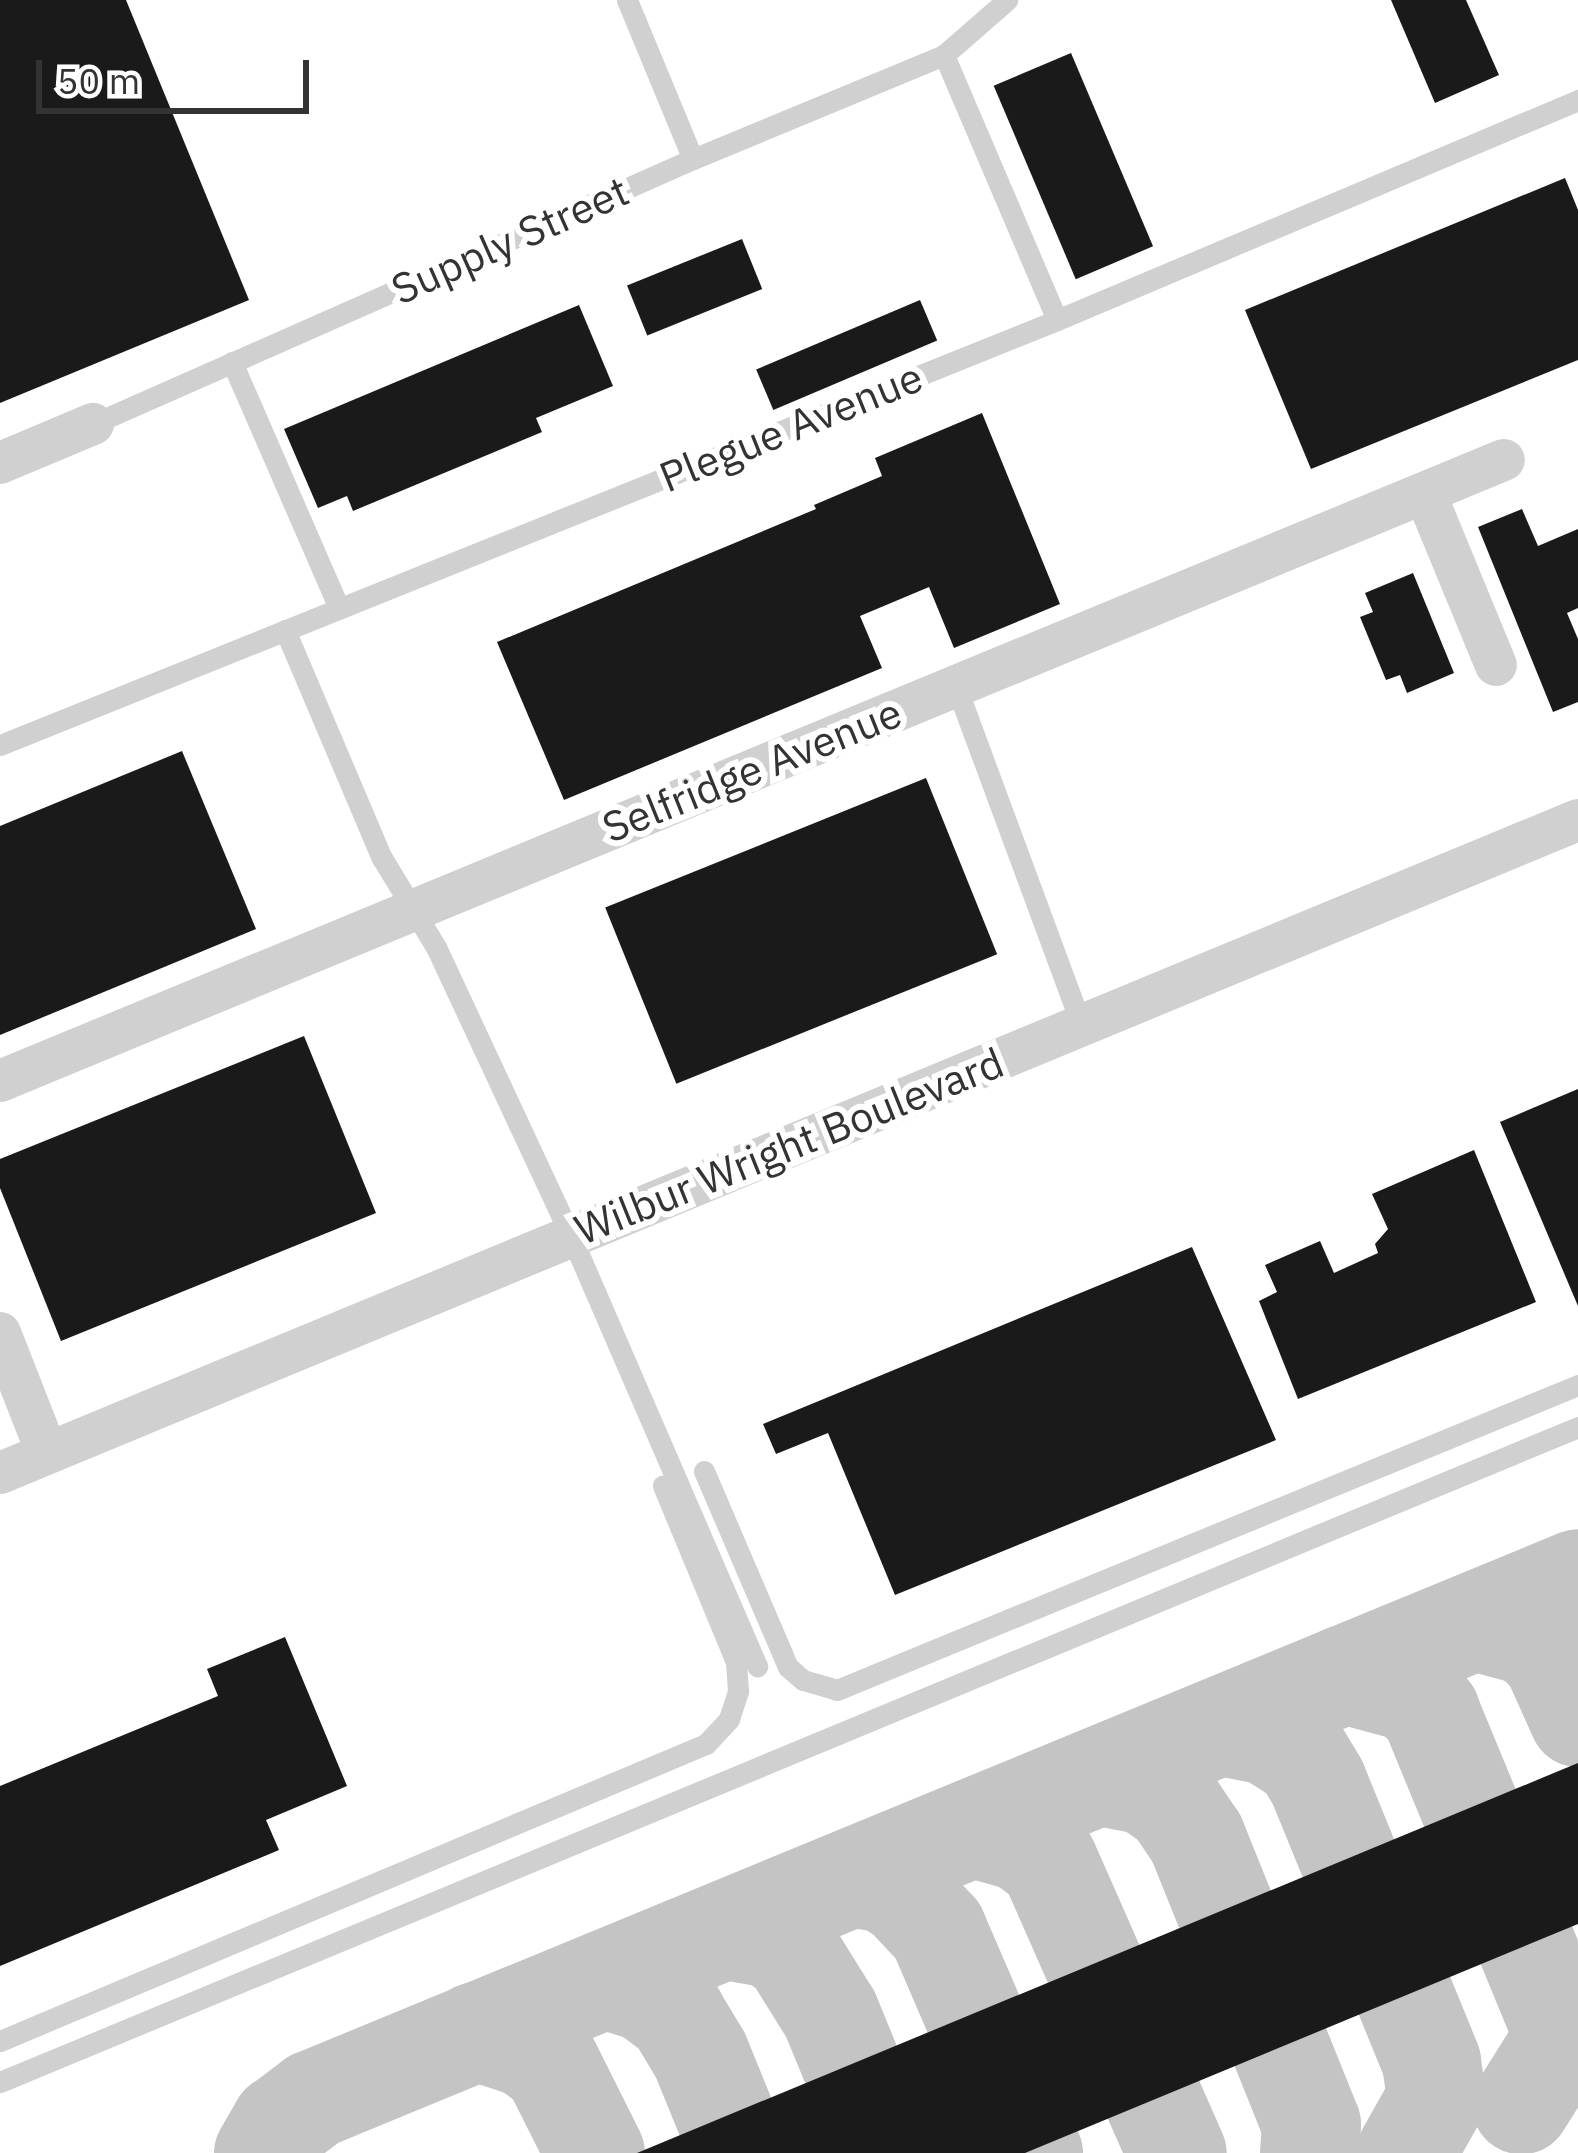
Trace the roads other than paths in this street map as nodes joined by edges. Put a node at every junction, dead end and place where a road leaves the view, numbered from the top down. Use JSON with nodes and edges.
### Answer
{"nodes":[{"id":1,"x":627,"y":0,"type":"edge"},
{"id":2,"x":1001,"y":1,"type":"edge"},
{"id":3,"x":944,"y":55,"type":"junction"},
{"id":4,"x":1578,"y":100,"type":"edge"},
{"id":5,"x":692,"y":159,"type":"junction"},
{"id":6,"x":1057,"y":320,"type":"junction"},
{"id":7,"x":232,"y":362,"type":"junction"},
{"id":8,"x":93,"y":424,"type":"joint"},
{"id":9,"x":1504,"y":460,"type":"dead end"},
{"id":10,"x":0,"y":463,"type":"edge"},
{"id":11,"x":1425,"y":493,"type":"junction"},
{"id":12,"x":339,"y":608,"type":"junction"},
{"id":13,"x":285,"y":630,"type":"junction"},
{"id":14,"x":1496,"y":665,"type":"dead end"},
{"id":15,"x":956,"y":686,"type":"junction"},
{"id":16,"x":0,"y":745,"type":"edge"},
{"id":17,"x":1578,"y":820,"type":"edge"},
{"id":18,"x":413,"y":909,"type":"junction"},
{"id":19,"x":1082,"y":1026,"type":"junction"},
{"id":20,"x":0,"y":1081,"type":"edge"},
{"id":21,"x":571,"y":1236,"type":"junction"},
{"id":22,"x":0,"y":1333,"type":"edge"},
{"id":23,"x":1578,"y":1384,"type":"edge"},
{"id":24,"x":1578,"y":1427,"type":"edge"},
{"id":25,"x":47,"y":1453,"type":"junction"},
{"id":26,"x":704,"y":1471,"type":"dead end"},
{"id":27,"x":0,"y":1473,"type":"edge"},
{"id":28,"x":663,"y":1486,"type":"dead end"},
{"id":29,"x":757,"y":1666,"type":"dead end"},
{"id":30,"x":0,"y":2041,"type":"edge"},
{"id":31,"x":0,"y":2082,"type":"edge"}],
"edges":[{"from":1,"to":5,"type":"lane"},
{"from":2,"to":3,"type":"lane","name":"Supply Street"},
{"from":3,"to":5,"type":"lane","name":"Supply Street"},
{"from":3,"to":6,"type":"lane"},
{"from":4,"to":6,"type":"lane","name":"Plegue Avenue"},
{"from":5,"to":7,"type":"lane","name":"Supply Street"},
{"from":6,"to":12,"type":"lane","name":"Plegue Avenue"},
{"from":7,"to":8,"type":"lane","name":"Supply Street"},
{"from":7,"to":12,"type":"lane"},
{"from":8,"to":10,"type":"street","name":"Supply Street"},
{"from":9,"to":11,"type":"street","name":"Selfridge Avenue"},
{"from":11,"to":14,"type":"street"},
{"from":11,"to":15,"type":"street","name":"Selfridge Avenue"},
{"from":12,"to":13,"type":"lane","name":"Plegue Avenue"},
{"from":13,"to":16,"type":"lane","name":"Plegue Avenue"},
{"from":13,"to":18,"type":"lane"},
{"from":15,"to":18,"type":"street","name":"Selfridge Avenue"},
{"from":15,"to":19,"type":"lane"},
{"from":17,"to":19,"type":"street","name":"Wilbur Wright Boulevard"},
{"from":18,"to":20,"type":"street","name":"Selfridge Avenue"},
{"from":18,"to":21,"type":"lane"},
{"from":19,"to":21,"type":"street","name":"Wilbur Wright Boulevard"},
{"from":21,"to":25,"type":"street","name":"Wilbur Wright Boulevard"},
{"from":21,"to":29,"type":"lane"},
{"from":22,"to":25,"type":"street"},
{"from":23,"to":26,"type":"lane"},
{"from":24,"to":31,"type":"lane"},
{"from":25,"to":27,"type":"street","name":"Wilbur Wright Boulevard"},
{"from":28,"to":30,"type":"lane"}]}
